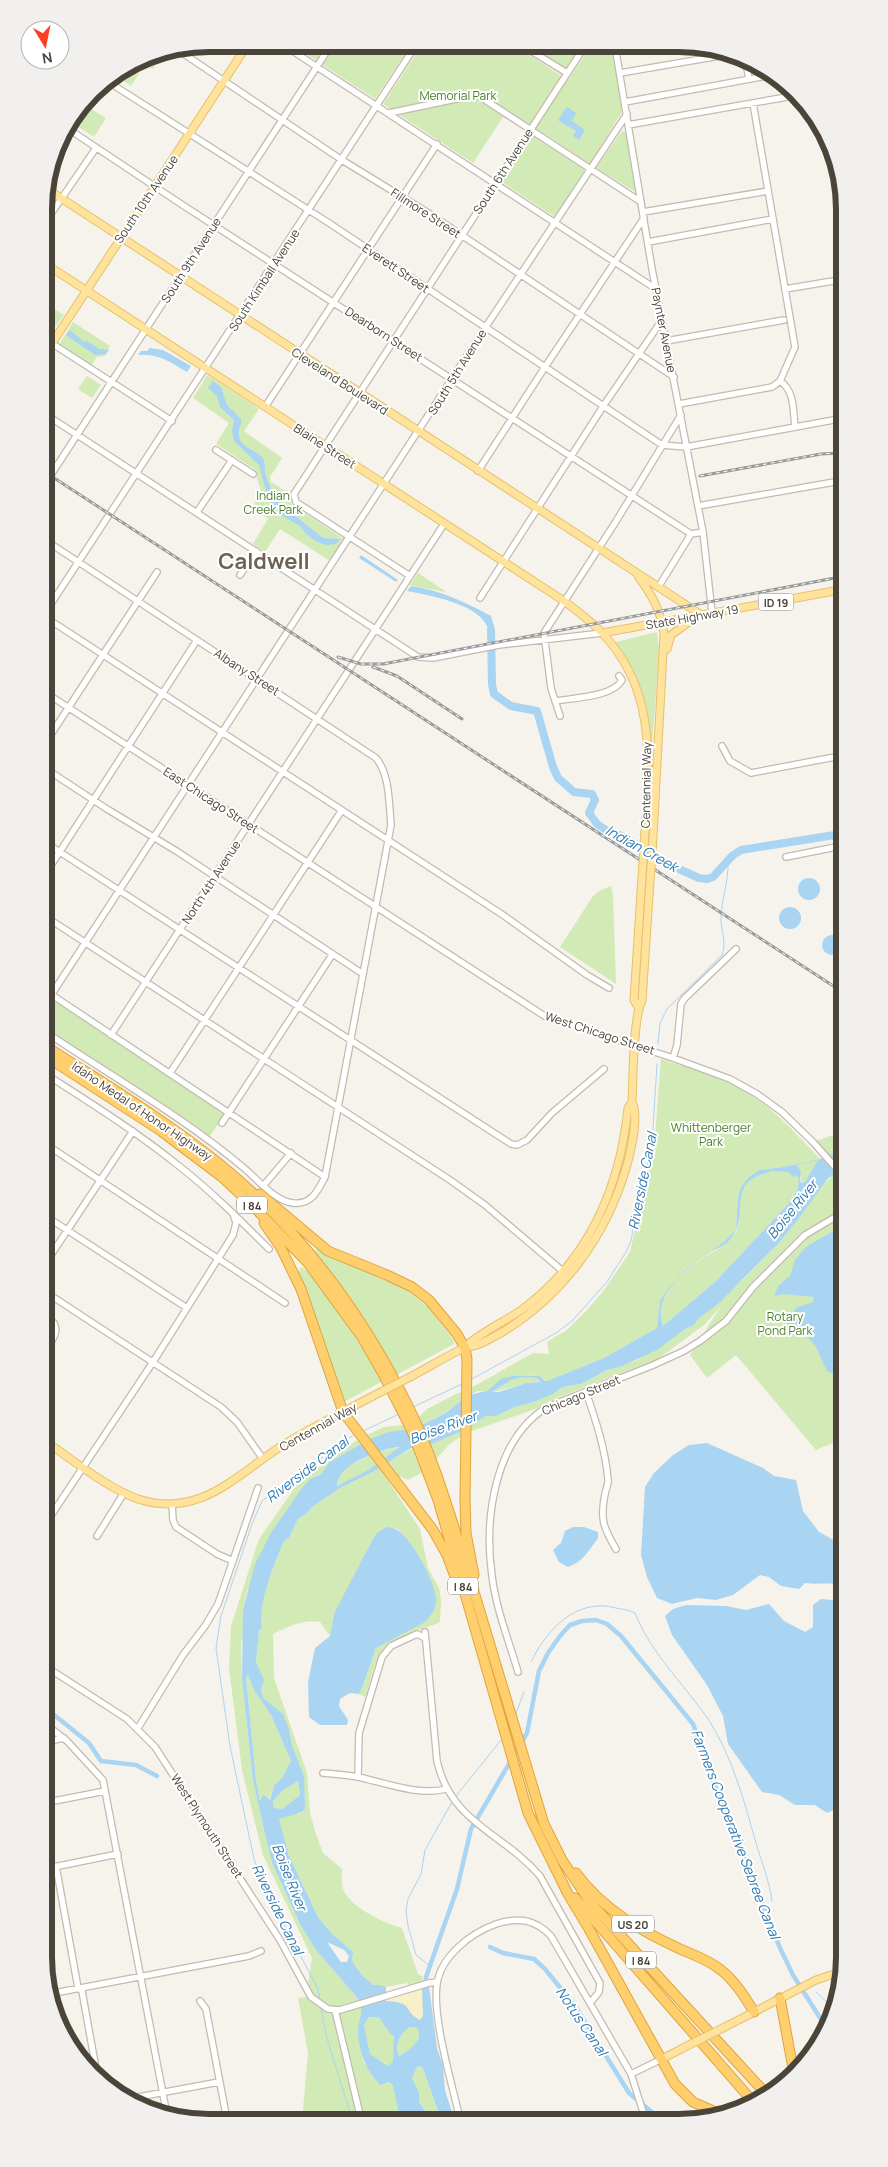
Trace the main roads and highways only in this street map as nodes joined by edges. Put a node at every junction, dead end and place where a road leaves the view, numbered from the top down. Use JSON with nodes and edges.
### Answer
{"nodes":[{"id":1,"x":243,"y":52,"type":"edge"},
{"id":2,"x":54,"y":194,"type":"edge"},
{"id":3,"x":121,"y":238,"type":"junction"},
{"id":4,"x":53,"y":269,"type":"edge"},
{"id":5,"x":87,"y":290,"type":"junction"},
{"id":6,"x":53,"y":341,"type":"edge"},
{"id":7,"x":635,"y":572,"type":"junction"},
{"id":8,"x":836,"y":591,"type":"edge"},
{"id":9,"x":699,"y":616,"type":"junction"},
{"id":10,"x":662,"y":623,"type":"junction"},
{"id":11,"x":602,"y":633,"type":"junction"},
{"id":12,"x":658,"y":727,"type":"junction"},
{"id":13,"x":638,"y":1007,"type":"junction"},
{"id":14,"x":53,"y":1051,"type":"edge"},
{"id":15,"x":53,"y":1061,"type":"edge"},
{"id":16,"x":223,"y":1167,"type":"junction"},
{"id":17,"x":255,"y":1208,"type":"junction"},
{"id":18,"x":465,"y":1348,"type":"junction"},
{"id":19,"x":404,"y":1407,"type":"junction"},
{"id":20,"x":343,"y":1412,"type":"junction"},
{"id":21,"x":52,"y":1446,"type":"edge"},
{"id":22,"x":432,"y":1473,"type":"junction"},
{"id":23,"x":484,"y":1624,"type":"junction"},
{"id":24,"x":482,"y":1653,"type":"junction"},
{"id":25,"x":538,"y":1807,"type":"junction"},
{"id":26,"x":562,"y":1882,"type":"junction"},
{"id":27,"x":834,"y":1974,"type":"edge"},
{"id":28,"x":780,"y":1998,"type":"junction"},
{"id":29,"x":754,"y":2012,"type":"junction"},
{"id":30,"x":662,"y":2059,"type":"junction"},
{"id":31,"x":792,"y":2066,"type":"edge"},
{"id":32,"x":763,"y":2090,"type":"edge"},
{"id":33,"x":750,"y":2098,"type":"edge"},
{"id":34,"x":712,"y":2110,"type":"edge"}],
"edges":[{"from":1,"to":3,"type":"main road","name":"South 10th Avenue"},
{"from":2,"to":3,"type":"main road","name":"Cleveland Boulevard"},
{"from":3,"to":5,"type":"main road","name":"South 10th Avenue"},
{"from":3,"to":7,"type":"main road","name":"Cleveland Boulevard"},
{"from":4,"to":5,"type":"main road","name":"Blaine Street"},
{"from":5,"to":6,"type":"main road","name":"South 10th Avenue"},
{"from":5,"to":11,"type":"main road","name":"Blaine Street"},
{"from":7,"to":9,"type":"main road","name":"Cleveland Boulevard"},
{"from":7,"to":10,"type":"main road","name":"Centennial Way"},
{"from":8,"to":9,"type":"main road","name":"State Highway 19","number":"ID 19"},
{"from":9,"to":10,"type":"main road","name":"State Highway 19","number":"ID 19"},
{"from":9,"to":12,"type":"main road"},
{"from":10,"to":11,"type":"main road","name":"State Highway 19","number":"ID 19"},
{"from":10,"to":12,"type":"main road","name":"Centennial Way"},
{"from":11,"to":13,"type":"main road","name":"Centennial Way","bridge":true},
{"from":12,"to":13,"type":"main road","name":"Centennial Way","bridge":true},
{"from":13,"to":18,"type":"main road","name":"Centennial Way"},
{"from":14,"to":16,"type":"highway","name":"Idaho Medal of Honor Highway","number":"I 84"},
{"from":15,"to":17,"type":"highway","number":"I 84"},
{"from":16,"to":18,"type":"highway"},
{"from":16,"to":19,"type":"highway","name":"Idaho Medal of Honor Highway","number":"I 84"},
{"from":17,"to":19,"type":"highway","number":"I 84"},
{"from":17,"to":20,"type":"highway"},
{"from":18,"to":20,"type":"main road","name":"Centennial Way","bridge":true},
{"from":18,"to":23,"type":"highway"},
{"from":19,"to":22,"type":"highway","name":"Idaho Medal of Honor Highway","number":"I 84"},
{"from":20,"to":21,"type":"main road","name":"Centennial Way"},
{"from":20,"to":24,"type":"highway"},
{"from":22,"to":23,"type":"highway","number":"I 84"},
{"from":22,"to":24,"type":"highway","number":"I 84"},
{"from":23,"to":25,"type":"highway","number":"I 84"},
{"from":24,"to":26,"type":"highway","number":"I 84"},
{"from":25,"to":29,"type":"highway","number":"US 20"},
{"from":25,"to":32,"type":"highway","number":"I 84"},
{"from":26,"to":30,"type":"highway","number":"US 20"},
{"from":26,"to":33,"type":"highway","number":"I 84"},
{"from":27,"to":28,"type":"main road"},
{"from":28,"to":29,"type":"main road"},
{"from":28,"to":31,"type":"highway"},
{"from":29,"to":30,"type":"main road","bridge":true},
{"from":30,"to":34,"type":"highway"}]}
